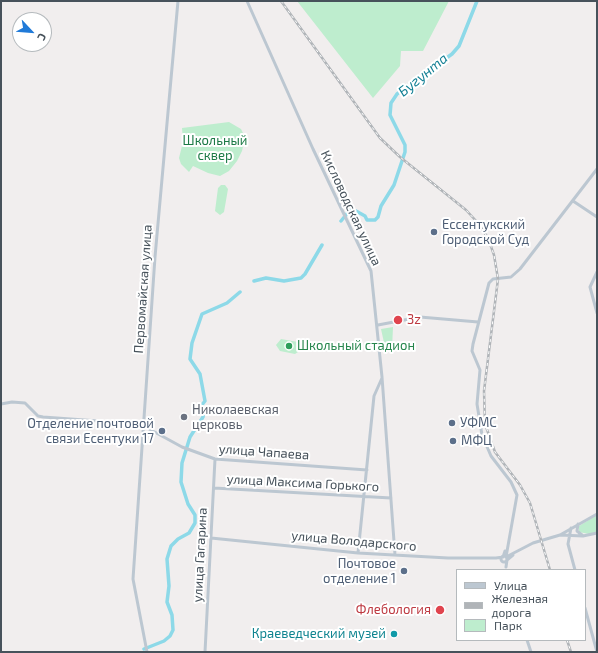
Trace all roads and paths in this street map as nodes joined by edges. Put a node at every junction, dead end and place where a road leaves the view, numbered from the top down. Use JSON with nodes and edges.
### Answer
{"nodes":[{"id":1,"x":178,"y":1,"type":"edge"},
{"id":2,"x":247,"y":1,"type":"edge"},
{"id":3,"x":597,"y":169,"type":"edge"},
{"id":4,"x":573,"y":200,"type":"junction"},
{"id":5,"x":597,"y":217,"type":"edge"},
{"id":6,"x":597,"y":272,"type":"edge"},
{"id":7,"x":597,"y":313,"type":"edge"},
{"id":8,"x":478,"y":322,"type":"junction"},
{"id":9,"x":378,"y":325,"type":"junction"},
{"id":10,"x":382,"y":377,"type":"junction"},
{"id":11,"x":374,"y":396,"type":"junction"},
{"id":12,"x":384,"y":397,"type":"junction"},
{"id":13,"x":1,"y":404,"type":"edge"},
{"id":14,"x":144,"y":426,"type":"junction"},
{"id":15,"x":215,"y":459,"type":"junction"},
{"id":16,"x":367,"y":470,"type":"junction"},
{"id":17,"x":214,"y":488,"type":"junction"},
{"id":18,"x":364,"y":497,"type":"junction"},
{"id":19,"x":391,"y":498,"type":"junction"},
{"id":20,"x":597,"y":514,"type":"edge"},
{"id":21,"x":578,"y":524,"type":"junction"},
{"id":22,"x":571,"y":528,"type":"junction"},
{"id":23,"x":597,"y":533,"type":"edge"},
{"id":24,"x":560,"y":535,"type":"junction"},
{"id":25,"x":569,"y":536,"type":"junction"},
{"id":26,"x":583,"y":536,"type":"junction"},
{"id":27,"x":211,"y":538,"type":"junction"},
{"id":28,"x":358,"y":553,"type":"junction"},
{"id":29,"x":395,"y":555,"type":"junction"},
{"id":30,"x":496,"y":558,"type":"junction"},
{"id":31,"x":505,"y":558,"type":"junction"},
{"id":32,"x":502,"y":561,"type":"junction"},
{"id":33,"x":506,"y":569,"type":"edge"},
{"id":34,"x":575,"y":569,"type":"edge"},
{"id":35,"x":586,"y":612,"type":"edge"},
{"id":36,"x":527,"y":641,"type":"edge"},
{"id":37,"x":147,"y":651,"type":"edge"},
{"id":38,"x":205,"y":652,"type":"edge"},
{"id":39,"x":531,"y":652,"type":"edge"},
{"id":40,"x":596,"y":652,"type":"edge"}],
"edges":[{"from":1,"to":14,"type":"street","name":"Первомайская улица"},
{"from":2,"to":9,"type":"street","name":"Кисловодская улица"},
{"from":3,"to":4,"type":"street"},
{"from":4,"to":5,"type":"street"},
{"from":4,"to":8,"type":"street"},
{"from":6,"to":7,"type":"street"},
{"from":8,"to":9,"type":"street"},
{"from":8,"to":31,"type":"street"},
{"from":9,"to":10,"type":"street","name":"Кисловодская улица"},
{"from":10,"to":11,"type":"street"},
{"from":10,"to":12,"type":"street","name":"Кисловодская улица"},
{"from":11,"to":12,"type":"street"},
{"from":11,"to":16,"type":"street"},
{"from":12,"to":19,"type":"street","name":"Кисловодская улица"},
{"from":13,"to":14,"type":"street","name":"улица Чапаева"},
{"from":14,"to":15,"type":"street","name":"улица Чапаева"},
{"from":14,"to":37,"type":"street","name":"Первомайская улица"},
{"from":15,"to":16,"type":"street","name":"улица Чапаева"},
{"from":15,"to":17,"type":"street","name":"улица Гагарина"},
{"from":16,"to":18,"type":"street"},
{"from":17,"to":18,"type":"street","name":"улица Максима Горького"},
{"from":17,"to":27,"type":"street","name":"улица Гагарина"},
{"from":18,"to":19,"type":"street","name":"улица Максима Горького"},
{"from":18,"to":28,"type":"street"},
{"from":19,"to":29,"type":"street","name":"Кисловодская улица"},
{"from":20,"to":21,"type":"street"},
{"from":21,"to":22,"type":"street"},
{"from":21,"to":26,"type":"street"},
{"from":22,"to":24,"type":"street"},
{"from":22,"to":25,"type":"street"},
{"from":23,"to":26,"type":"street"},
{"from":24,"to":25,"type":"street"},
{"from":24,"to":31,"type":"street","name":"улица Володарского"},
{"from":25,"to":26,"type":"street"},
{"from":25,"to":34,"type":"street"},
{"from":27,"to":28,"type":"street","name":"улица Володарского"},
{"from":27,"to":38,"type":"street","name":"улица Гагарина"},
{"from":28,"to":29,"type":"street","name":"улица Володарского"},
{"from":29,"to":30,"type":"street","name":"улица Володарского"},
{"from":30,"to":31,"type":"street","name":"улица Володарского"},
{"from":30,"to":32,"type":"street"},
{"from":31,"to":32,"type":"street"},
{"from":31,"to":33,"type":"street"},
{"from":32,"to":33,"type":"street"},
{"from":35,"to":40,"type":"street"},
{"from":36,"to":39,"type":"street"}]}
